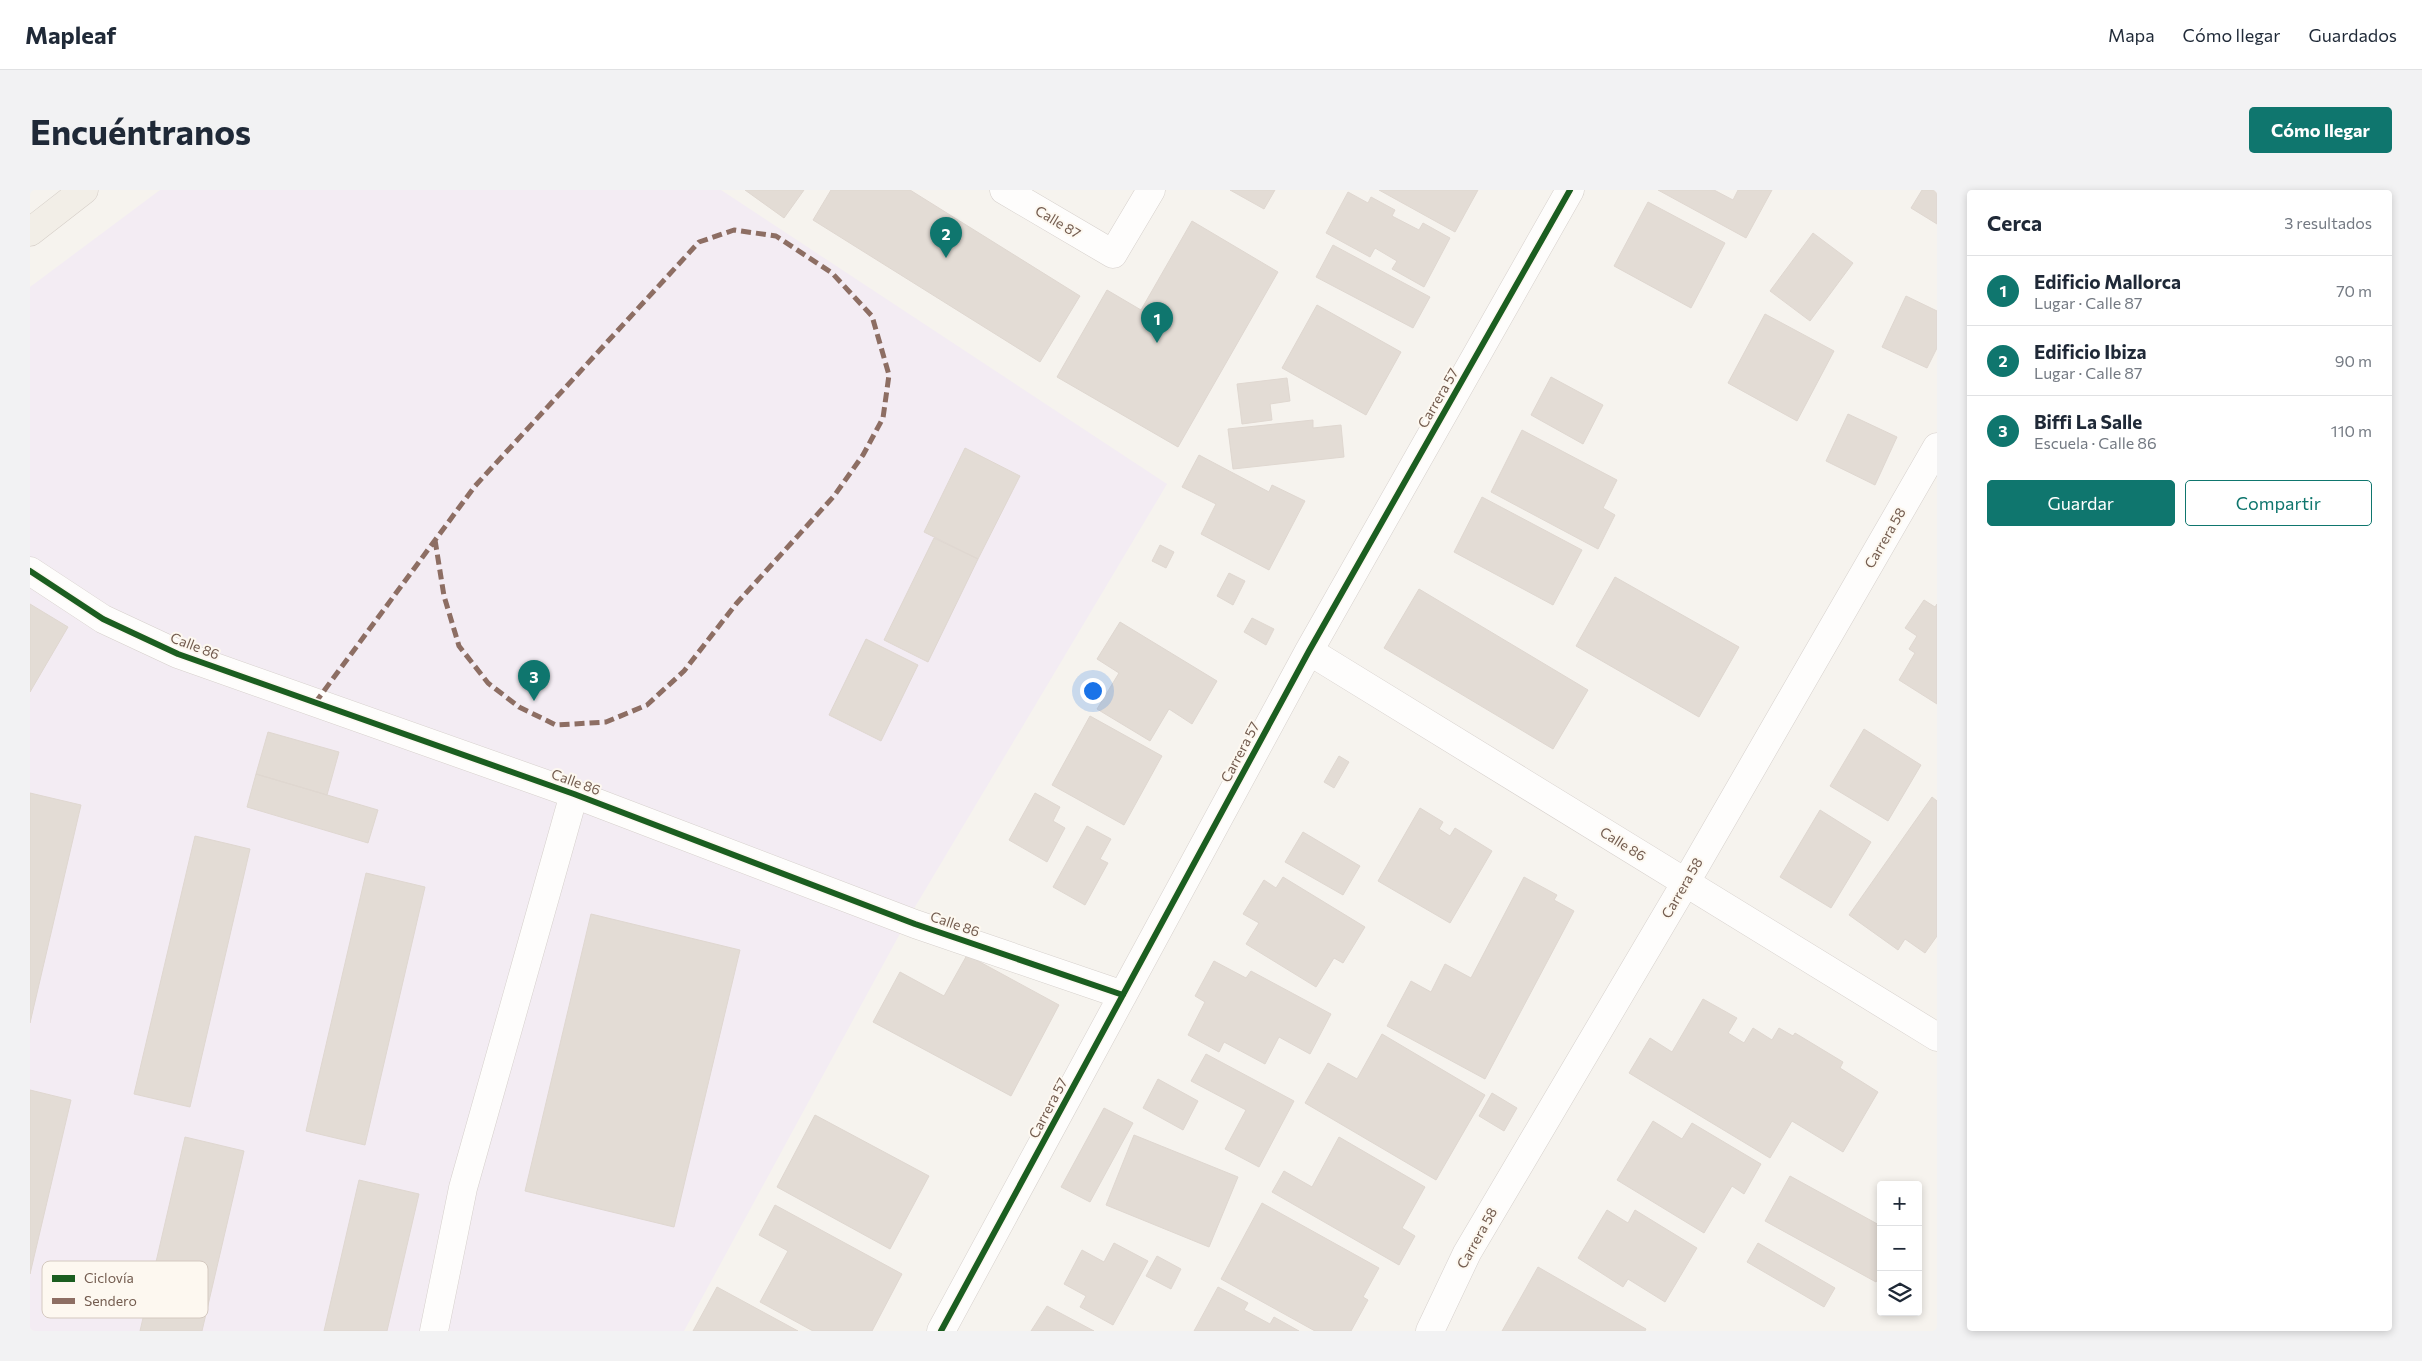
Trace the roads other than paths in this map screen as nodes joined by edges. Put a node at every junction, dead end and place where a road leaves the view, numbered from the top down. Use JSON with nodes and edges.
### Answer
{"nodes":[{"id":1,"x":84,"y":190,"type":"edge"},
{"id":2,"x":1004,"y":190,"type":"edge"},
{"id":3,"x":1151,"y":190,"type":"edge"},
{"id":4,"x":1570,"y":190,"type":"edge"},
{"id":5,"x":30,"y":232,"type":"edge"},
{"id":6,"x":1937,"y":447,"type":"edge"},
{"id":7,"x":30,"y":571,"type":"edge"},
{"id":8,"x":1309,"y":651,"type":"junction"},
{"id":9,"x":574,"y":794,"type":"junction"},
{"id":10,"x":1686,"y":882,"type":"junction"},
{"id":11,"x":1123,"y":995,"type":"junction"},
{"id":12,"x":1937,"y":1037,"type":"edge"},
{"id":13,"x":434,"y":1331,"type":"edge"},
{"id":14,"x":941,"y":1331,"type":"edge"},
{"id":15,"x":1430,"y":1331,"type":"edge"}],
"edges":[{"from":1,"to":5,"type":"main road"},
{"from":2,"to":3,"type":"street","name":"Calle 87"},
{"from":4,"to":8,"type":"street","name":"Carrera 57"},
{"from":6,"to":10,"type":"street","name":"Carrera 58"},
{"from":7,"to":9,"type":"street","name":"Calle 86"},
{"from":8,"to":10,"type":"street","name":"Calle 86"},
{"from":8,"to":11,"type":"street","name":"Carrera 57"},
{"from":9,"to":11,"type":"street","name":"Calle 86"},
{"from":9,"to":13,"type":"street"},
{"from":10,"to":12,"type":"street","name":"Calle 86"},
{"from":10,"to":15,"type":"street","name":"Carrera 58"},
{"from":11,"to":14,"type":"street","name":"Carrera 57"}]}
